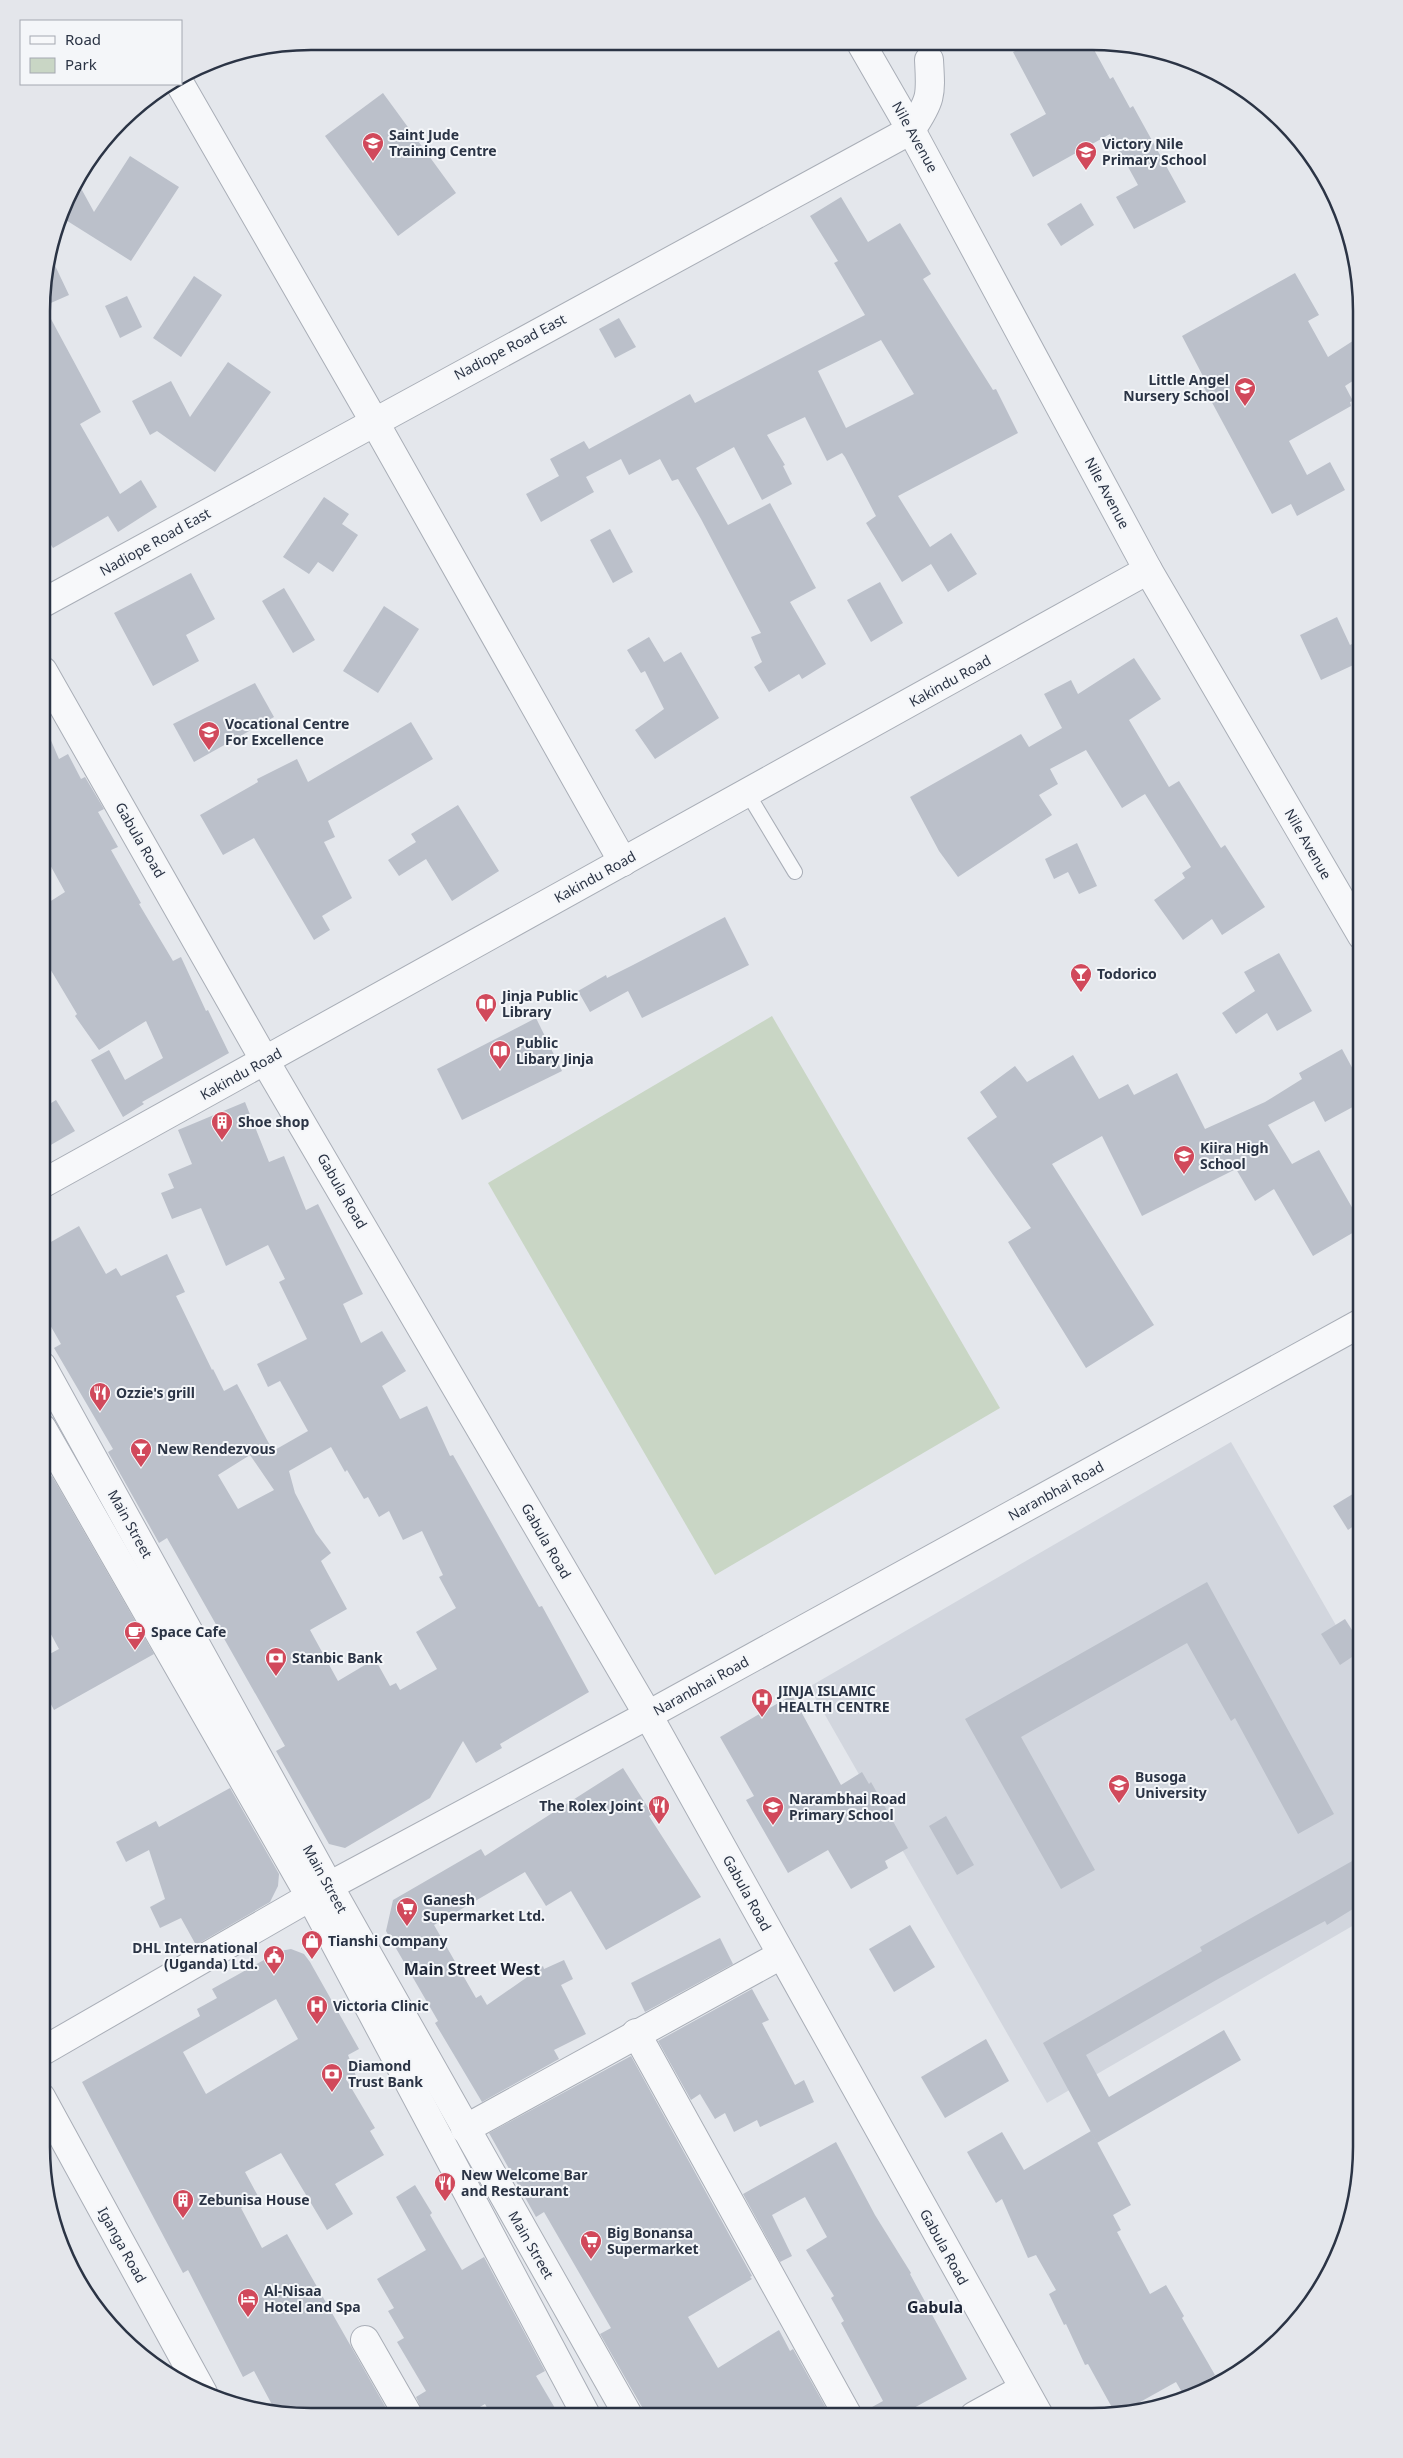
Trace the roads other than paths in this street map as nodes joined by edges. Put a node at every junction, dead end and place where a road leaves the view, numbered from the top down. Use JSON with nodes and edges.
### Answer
{"nodes":[{"id":1,"x":865,"y":50,"type":"edge"},
{"id":2,"x":930,"y":60,"type":"dead end"},
{"id":3,"x":181,"y":85,"type":"edge"},
{"id":4,"x":911,"y":130,"type":"junction"},
{"id":5,"x":374,"y":421,"type":"junction"},
{"id":6,"x":1148,"y":570,"type":"junction"},
{"id":7,"x":50,"y":599,"type":"edge"},
{"id":8,"x":50,"y":683,"type":"edge"},
{"id":9,"x":748,"y":794,"type":"junction"},
{"id":10,"x":623,"y":862,"type":"junction"},
{"id":11,"x":795,"y":872,"type":"dead end"},
{"id":12,"x":1353,"y":921,"type":"edge"},
{"id":13,"x":266,"y":1060,"type":"junction"},
{"id":14,"x":50,"y":1180,"type":"edge"},
{"id":15,"x":1353,"y":1327,"type":"edge"},
{"id":16,"x":50,"y":1381,"type":"edge"},
{"id":17,"x":50,"y":1441,"type":"edge"},
{"id":18,"x":648,"y":1715,"type":"junction"},
{"id":19,"x":320,"y":1892,"type":"junction"},
{"id":20,"x":781,"y":1955,"type":"junction"},
{"id":21,"x":636,"y":2033,"type":"junction"},
{"id":22,"x":50,"y":2047,"type":"edge"},
{"id":23,"x":50,"y":2113,"type":"edge"},
{"id":24,"x":465,"y":2129,"type":"junction"},
{"id":25,"x":365,"y":2340,"type":"dead end"},
{"id":26,"x":198,"y":2382,"type":"edge"},
{"id":27,"x":1023,"y":2389,"type":"junction"},
{"id":28,"x":404,"y":2408,"type":"edge"},
{"id":29,"x":582,"y":2408,"type":"edge"},
{"id":30,"x":624,"y":2408,"type":"edge"},
{"id":31,"x":844,"y":2408,"type":"edge"},
{"id":32,"x":989,"y":2408,"type":"edge"},
{"id":33,"x":1035,"y":2408,"type":"edge"}],
"edges":[{"from":1,"to":4,"type":"street","name":"Nile Avenue"},
{"from":2,"to":4,"type":"street","name":"Nadiope Road East"},
{"from":3,"to":5,"type":"street"},
{"from":4,"to":5,"type":"street","name":"Nadiope Road East"},
{"from":4,"to":6,"type":"street","name":"Nile Avenue"},
{"from":5,"to":7,"type":"street","name":"Nadiope Road East"},
{"from":5,"to":10,"type":"street"},
{"from":6,"to":9,"type":"street","name":"Kakindu Road"},
{"from":6,"to":12,"type":"street","name":"Nile Avenue"},
{"from":8,"to":13,"type":"street","name":"Gabula Road"},
{"from":9,"to":10,"type":"street","name":"Kakindu Road"},
{"from":9,"to":11,"type":"lane"},
{"from":10,"to":13,"type":"street","name":"Kakindu Road"},
{"from":13,"to":14,"type":"street","name":"Kakindu Road"},
{"from":13,"to":18,"type":"street","name":"Gabula Road"},
{"from":15,"to":18,"type":"street","name":"Naranbhai Road"},
{"from":16,"to":19,"type":"street","name":"Main Street"},
{"from":17,"to":19,"type":"street","name":"Main Street"},
{"from":18,"to":19,"type":"street","name":"Naranbhai Road"},
{"from":18,"to":20,"type":"street","name":"Gabula Road"},
{"from":19,"to":22,"type":"street","name":"Naranbhai Road"},
{"from":19,"to":24,"type":"street","name":"Main Street"},
{"from":19,"to":29,"type":"street","name":"Main Street"},
{"from":20,"to":21,"type":"street"},
{"from":20,"to":27,"type":"street","name":"Gabula Road"},
{"from":21,"to":24,"type":"street"},
{"from":21,"to":31,"type":"street"},
{"from":23,"to":26,"type":"street","name":"Iganga Road"},
{"from":24,"to":30,"type":"street","name":"Main Street"},
{"from":25,"to":28,"type":"street"},
{"from":27,"to":32,"type":"street"},
{"from":27,"to":33,"type":"street","name":"Gabula Road"}]}
